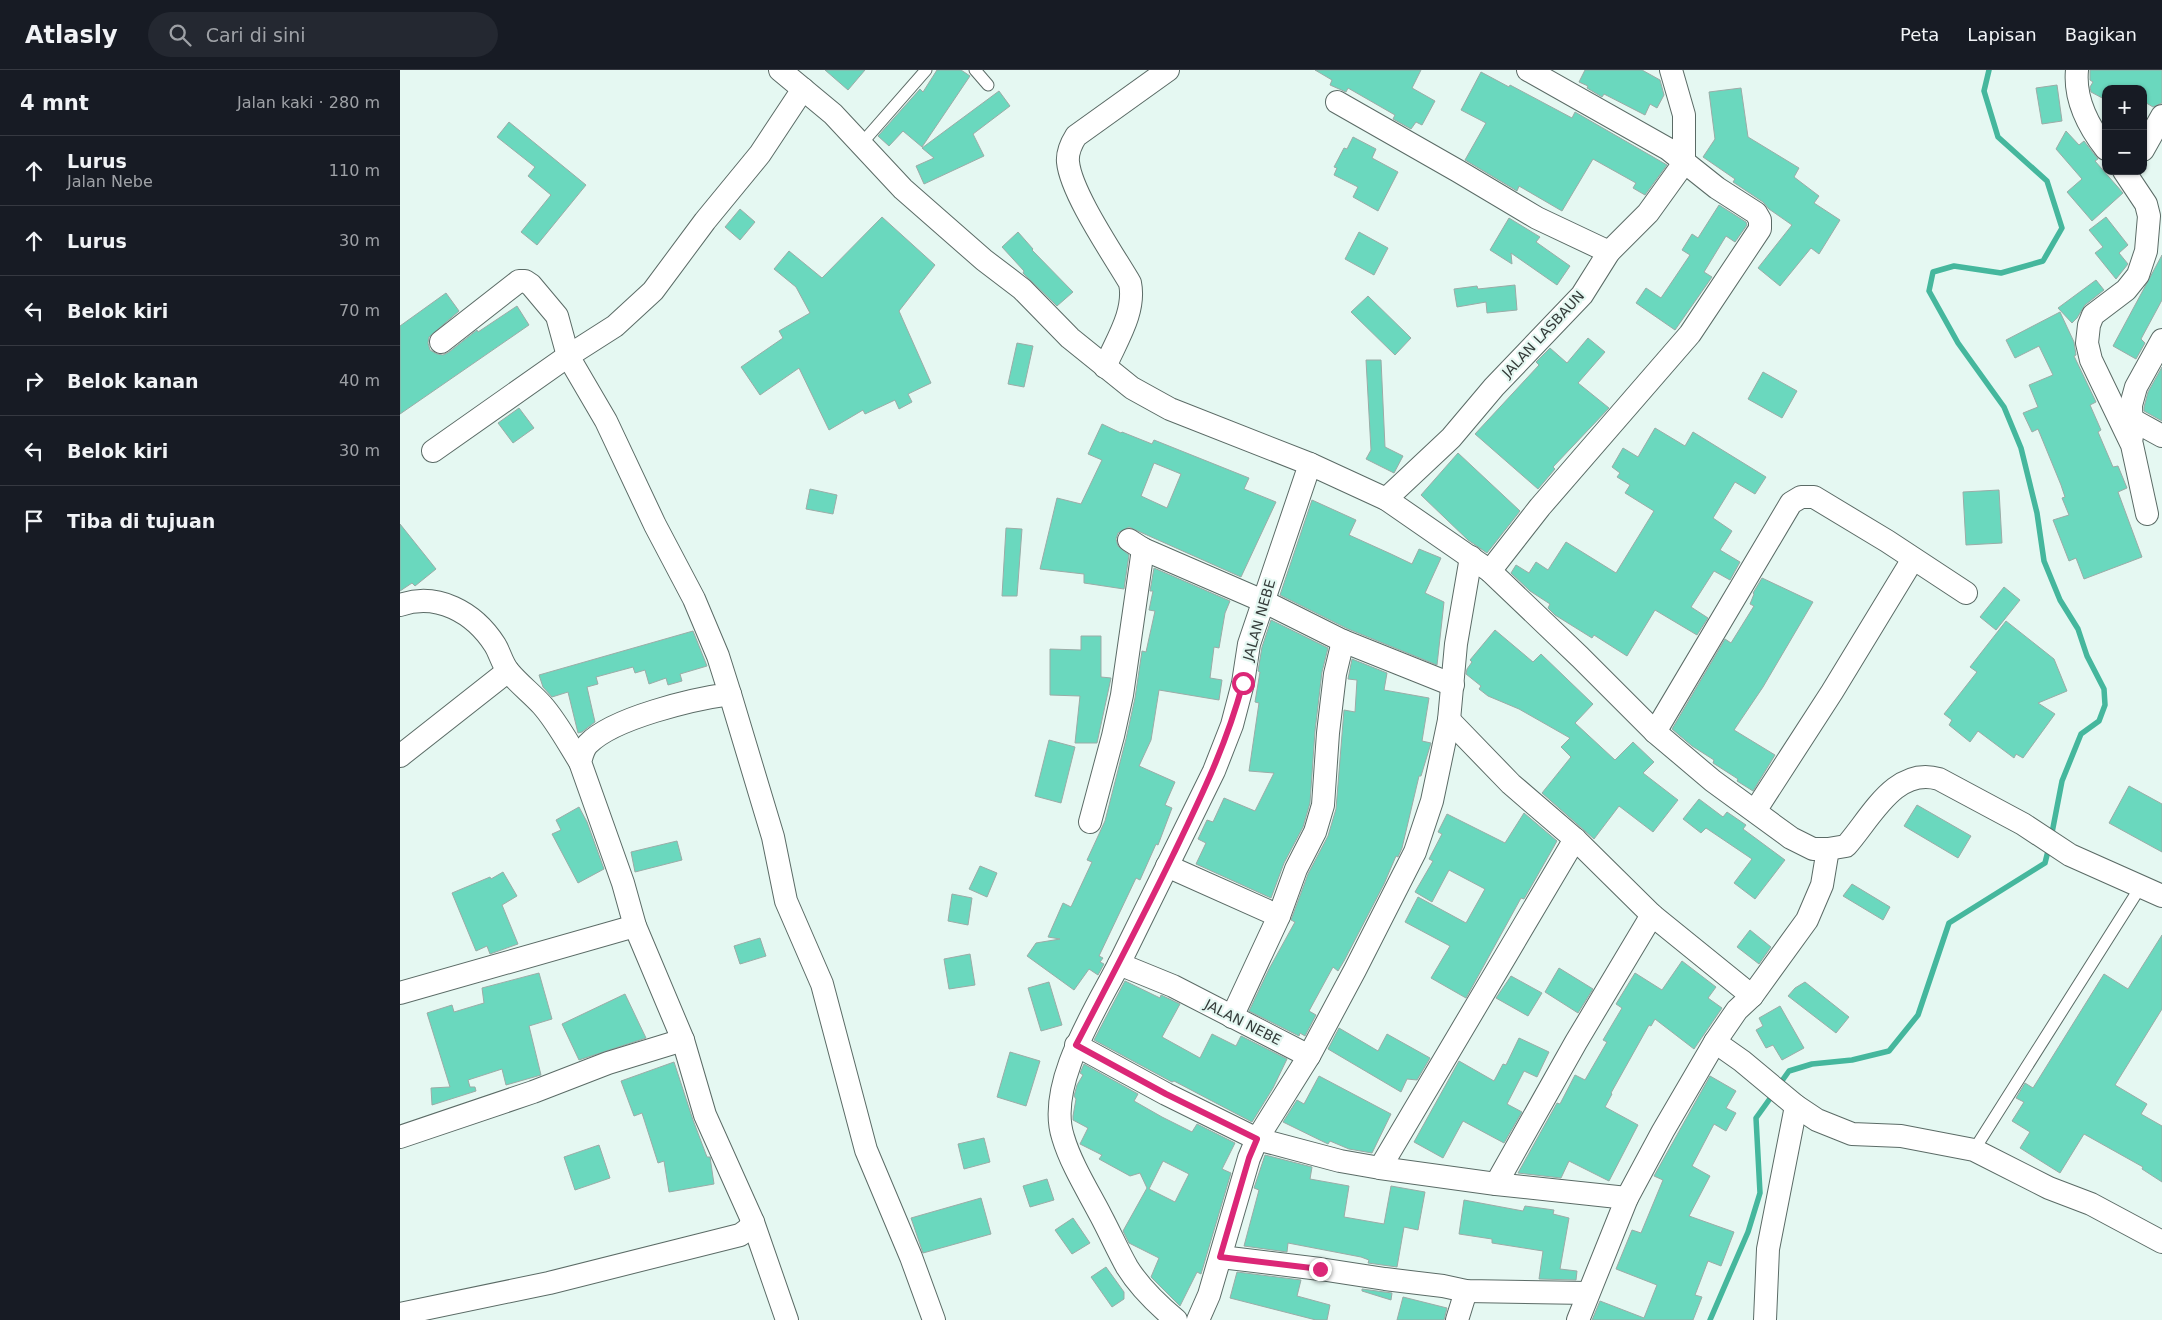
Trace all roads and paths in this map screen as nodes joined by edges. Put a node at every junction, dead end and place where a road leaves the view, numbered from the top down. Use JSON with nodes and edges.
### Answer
{"nodes":[{"id":1,"x":780,"y":70,"type":"edge"},
{"id":2,"x":926,"y":70,"type":"edge"},
{"id":3,"x":975,"y":70,"type":"edge"},
{"id":4,"x":1168,"y":70,"type":"edge"},
{"id":5,"x":1528,"y":70,"type":"edge"},
{"id":6,"x":1671,"y":70,"type":"edge"},
{"id":7,"x":2077,"y":70,"type":"edge"},
{"id":8,"x":988,"y":85,"type":"dead end"},
{"id":9,"x":803,"y":89,"type":"junction"},
{"id":10,"x":1337,"y":102,"type":"dead end"},
{"id":11,"x":2162,"y":116,"type":"edge"},
{"id":12,"x":862,"y":143,"type":"junction"},
{"id":13,"x":2147,"y":143,"type":"edge"},
{"id":14,"x":2102,"y":144,"type":"edge"},
{"id":15,"x":1684,"y":163,"type":"junction"},
{"id":16,"x":2129,"y":175,"type":"edge"},
{"id":17,"x":1609,"y":252,"type":"junction"},
{"id":18,"x":2162,"y":340,"type":"edge"},
{"id":19,"x":441,"y":342,"type":"dead end"},
{"id":20,"x":568,"y":356,"type":"junction"},
{"id":21,"x":1105,"y":367,"type":"junction"},
{"id":22,"x":2131,"y":419,"type":"junction"},
{"id":23,"x":2162,"y":436,"type":"edge"},
{"id":24,"x":2132,"y":445,"type":"junction"},
{"id":25,"x":433,"y":451,"type":"dead end"},
{"id":26,"x":1310,"y":464,"type":"junction"},
{"id":27,"x":1386,"y":499,"type":"junction"},
{"id":28,"x":2148,"y":514,"type":"dead end"},
{"id":29,"x":1471,"y":557,"type":"junction"},
{"id":30,"x":1913,"y":559,"type":"junction"},
{"id":31,"x":1490,"y":571,"type":"junction"},
{"id":32,"x":1966,"y":593,"type":"dead end"},
{"id":33,"x":1263,"y":601,"type":"junction"},
{"id":34,"x":400,"y":605,"type":"edge"},
{"id":35,"x":1343,"y":641,"type":"junction"},
{"id":36,"x":508,"y":671,"type":"junction"},
{"id":37,"x":1453,"y":685,"type":"junction"},
{"id":38,"x":730,"y":694,"type":"junction"},
{"id":39,"x":1449,"y":720,"type":"junction"},
{"id":40,"x":1655,"y":732,"type":"junction"},
{"id":41,"x":400,"y":756,"type":"edge"},
{"id":42,"x":580,"y":762,"type":"junction"},
{"id":43,"x":1756,"y":810,"type":"junction"},
{"id":44,"x":1090,"y":822,"type":"dead end"},
{"id":45,"x":1575,"y":839,"type":"junction"},
{"id":46,"x":1828,"y":850,"type":"junction"},
{"id":47,"x":1167,"y":866,"type":"junction"},
{"id":48,"x":2141,"y":886,"type":"junction"},
{"id":49,"x":2162,"y":896,"type":"edge"},
{"id":50,"x":1652,"y":915,"type":"junction"},
{"id":51,"x":1279,"y":916,"type":"junction"},
{"id":52,"x":635,"y":926,"type":"junction"},
{"id":53,"x":1119,"y":964,"type":"junction"},
{"id":54,"x":400,"y":993,"type":"edge"},
{"id":55,"x":1752,"y":996,"type":"junction"},
{"id":56,"x":1232,"y":1017,"type":"junction"},
{"id":57,"x":683,"y":1040,"type":"junction"},
{"id":58,"x":1715,"y":1042,"type":"junction"},
{"id":59,"x":1076,"y":1045,"type":"junction"},
{"id":60,"x":1309,"y":1056,"type":"junction"},
{"id":61,"x":1789,"y":1100,"type":"junction"},
{"id":62,"x":400,"y":1137,"type":"edge"},
{"id":63,"x":1257,"y":1139,"type":"junction"},
{"id":64,"x":1974,"y":1150,"type":"junction"},
{"id":65,"x":1380,"y":1168,"type":"junction"},
{"id":66,"x":1496,"y":1184,"type":"junction"},
{"id":67,"x":1627,"y":1198,"type":"junction"},
{"id":68,"x":753,"y":1222,"type":"junction"},
{"id":69,"x":2162,"y":1242,"type":"edge"},
{"id":70,"x":1220,"y":1257,"type":"junction"},
{"id":71,"x":1466,"y":1291,"type":"junction"},
{"id":72,"x":1588,"y":1294,"type":"junction"},
{"id":73,"x":400,"y":1314,"type":"edge"},
{"id":74,"x":787,"y":1320,"type":"edge"},
{"id":75,"x":934,"y":1320,"type":"edge"},
{"id":76,"x":1176,"y":1320,"type":"edge"},
{"id":77,"x":1198,"y":1320,"type":"edge"},
{"id":78,"x":1457,"y":1320,"type":"edge"},
{"id":79,"x":1578,"y":1320,"type":"edge"},
{"id":80,"x":1765,"y":1320,"type":"edge"}],
"edges":[{"from":1,"to":9,"type":"street"},
{"from":2,"to":12,"type":"lane"},
{"from":3,"to":8,"type":"lane"},
{"from":4,"to":21,"type":"street"},
{"from":5,"to":15,"type":"street"},
{"from":6,"to":15,"type":"street"},
{"from":7,"to":14,"type":"street"},
{"from":9,"to":12,"type":"street"},
{"from":9,"to":20,"type":"street"},
{"from":10,"to":17,"type":"street"},
{"from":11,"to":13,"type":"street"},
{"from":12,"to":21,"type":"street"},
{"from":15,"to":17,"type":"street","name":"JALAN LASBAUN"},
{"from":15,"to":31,"type":"street"},
{"from":16,"to":24,"type":"street"},
{"from":17,"to":27,"type":"street","name":"JALAN LASBAUN"},
{"from":18,"to":22,"type":"street"},
{"from":19,"to":20,"type":"street"},
{"from":20,"to":25,"type":"street"},
{"from":20,"to":38,"type":"street"},
{"from":21,"to":26,"type":"street"},
{"from":22,"to":23,"type":"street"},
{"from":22,"to":24,"type":"street"},
{"from":24,"to":28,"type":"street"},
{"from":26,"to":27,"type":"street"},
{"from":26,"to":33,"type":"street","name":"JALAN NEBE"},
{"from":27,"to":29,"type":"street"},
{"from":29,"to":31,"type":"street"},
{"from":29,"to":37,"type":"street"},
{"from":30,"to":32,"type":"street"},
{"from":30,"to":40,"type":"street"},
{"from":30,"to":43,"type":"street"},
{"from":31,"to":40,"type":"street"},
{"from":33,"to":35,"type":"street"},
{"from":33,"to":44,"type":"street"},
{"from":33,"to":47,"type":"street","name":"JALAN NEBE"},
{"from":34,"to":36,"type":"street"},
{"from":35,"to":37,"type":"street"},
{"from":35,"to":51,"type":"street"},
{"from":36,"to":41,"type":"street"},
{"from":36,"to":42,"type":"street"},
{"from":37,"to":39,"type":"street"},
{"from":38,"to":42,"type":"street"},
{"from":38,"to":75,"type":"street"},
{"from":39,"to":45,"type":"street"},
{"from":39,"to":60,"type":"street"},
{"from":40,"to":43,"type":"street"},
{"from":42,"to":52,"type":"street"},
{"from":43,"to":46,"type":"street"},
{"from":45,"to":50,"type":"street"},
{"from":45,"to":65,"type":"street"},
{"from":46,"to":48,"type":"street"},
{"from":46,"to":55,"type":"street"},
{"from":47,"to":51,"type":"street"},
{"from":47,"to":53,"type":"street","name":"JALAN NEBE"},
{"from":48,"to":49,"type":"street"},
{"from":48,"to":64,"type":"lane"},
{"from":50,"to":55,"type":"street"},
{"from":50,"to":66,"type":"street"},
{"from":51,"to":56,"type":"street"},
{"from":52,"to":54,"type":"street"},
{"from":52,"to":57,"type":"street"},
{"from":53,"to":56,"type":"street","name":"JALAN NEBE"},
{"from":53,"to":59,"type":"street"},
{"from":55,"to":58,"type":"street"},
{"from":56,"to":60,"type":"street","name":"JALAN NEBE"},
{"from":57,"to":62,"type":"street"},
{"from":57,"to":68,"type":"street"},
{"from":58,"to":61,"type":"street"},
{"from":58,"to":67,"type":"street"},
{"from":59,"to":63,"type":"street"},
{"from":59,"to":76,"type":"street"},
{"from":60,"to":63,"type":"street"},
{"from":61,"to":64,"type":"street"},
{"from":61,"to":80,"type":"street"},
{"from":63,"to":65,"type":"street"},
{"from":63,"to":70,"type":"street"},
{"from":64,"to":69,"type":"street"},
{"from":65,"to":66,"type":"street"},
{"from":66,"to":67,"type":"street"},
{"from":67,"to":72,"type":"street"},
{"from":68,"to":73,"type":"street"},
{"from":68,"to":74,"type":"street"},
{"from":70,"to":71,"type":"street"},
{"from":70,"to":77,"type":"street"},
{"from":71,"to":72,"type":"street"},
{"from":71,"to":78,"type":"street"},
{"from":72,"to":79,"type":"street"}]}
